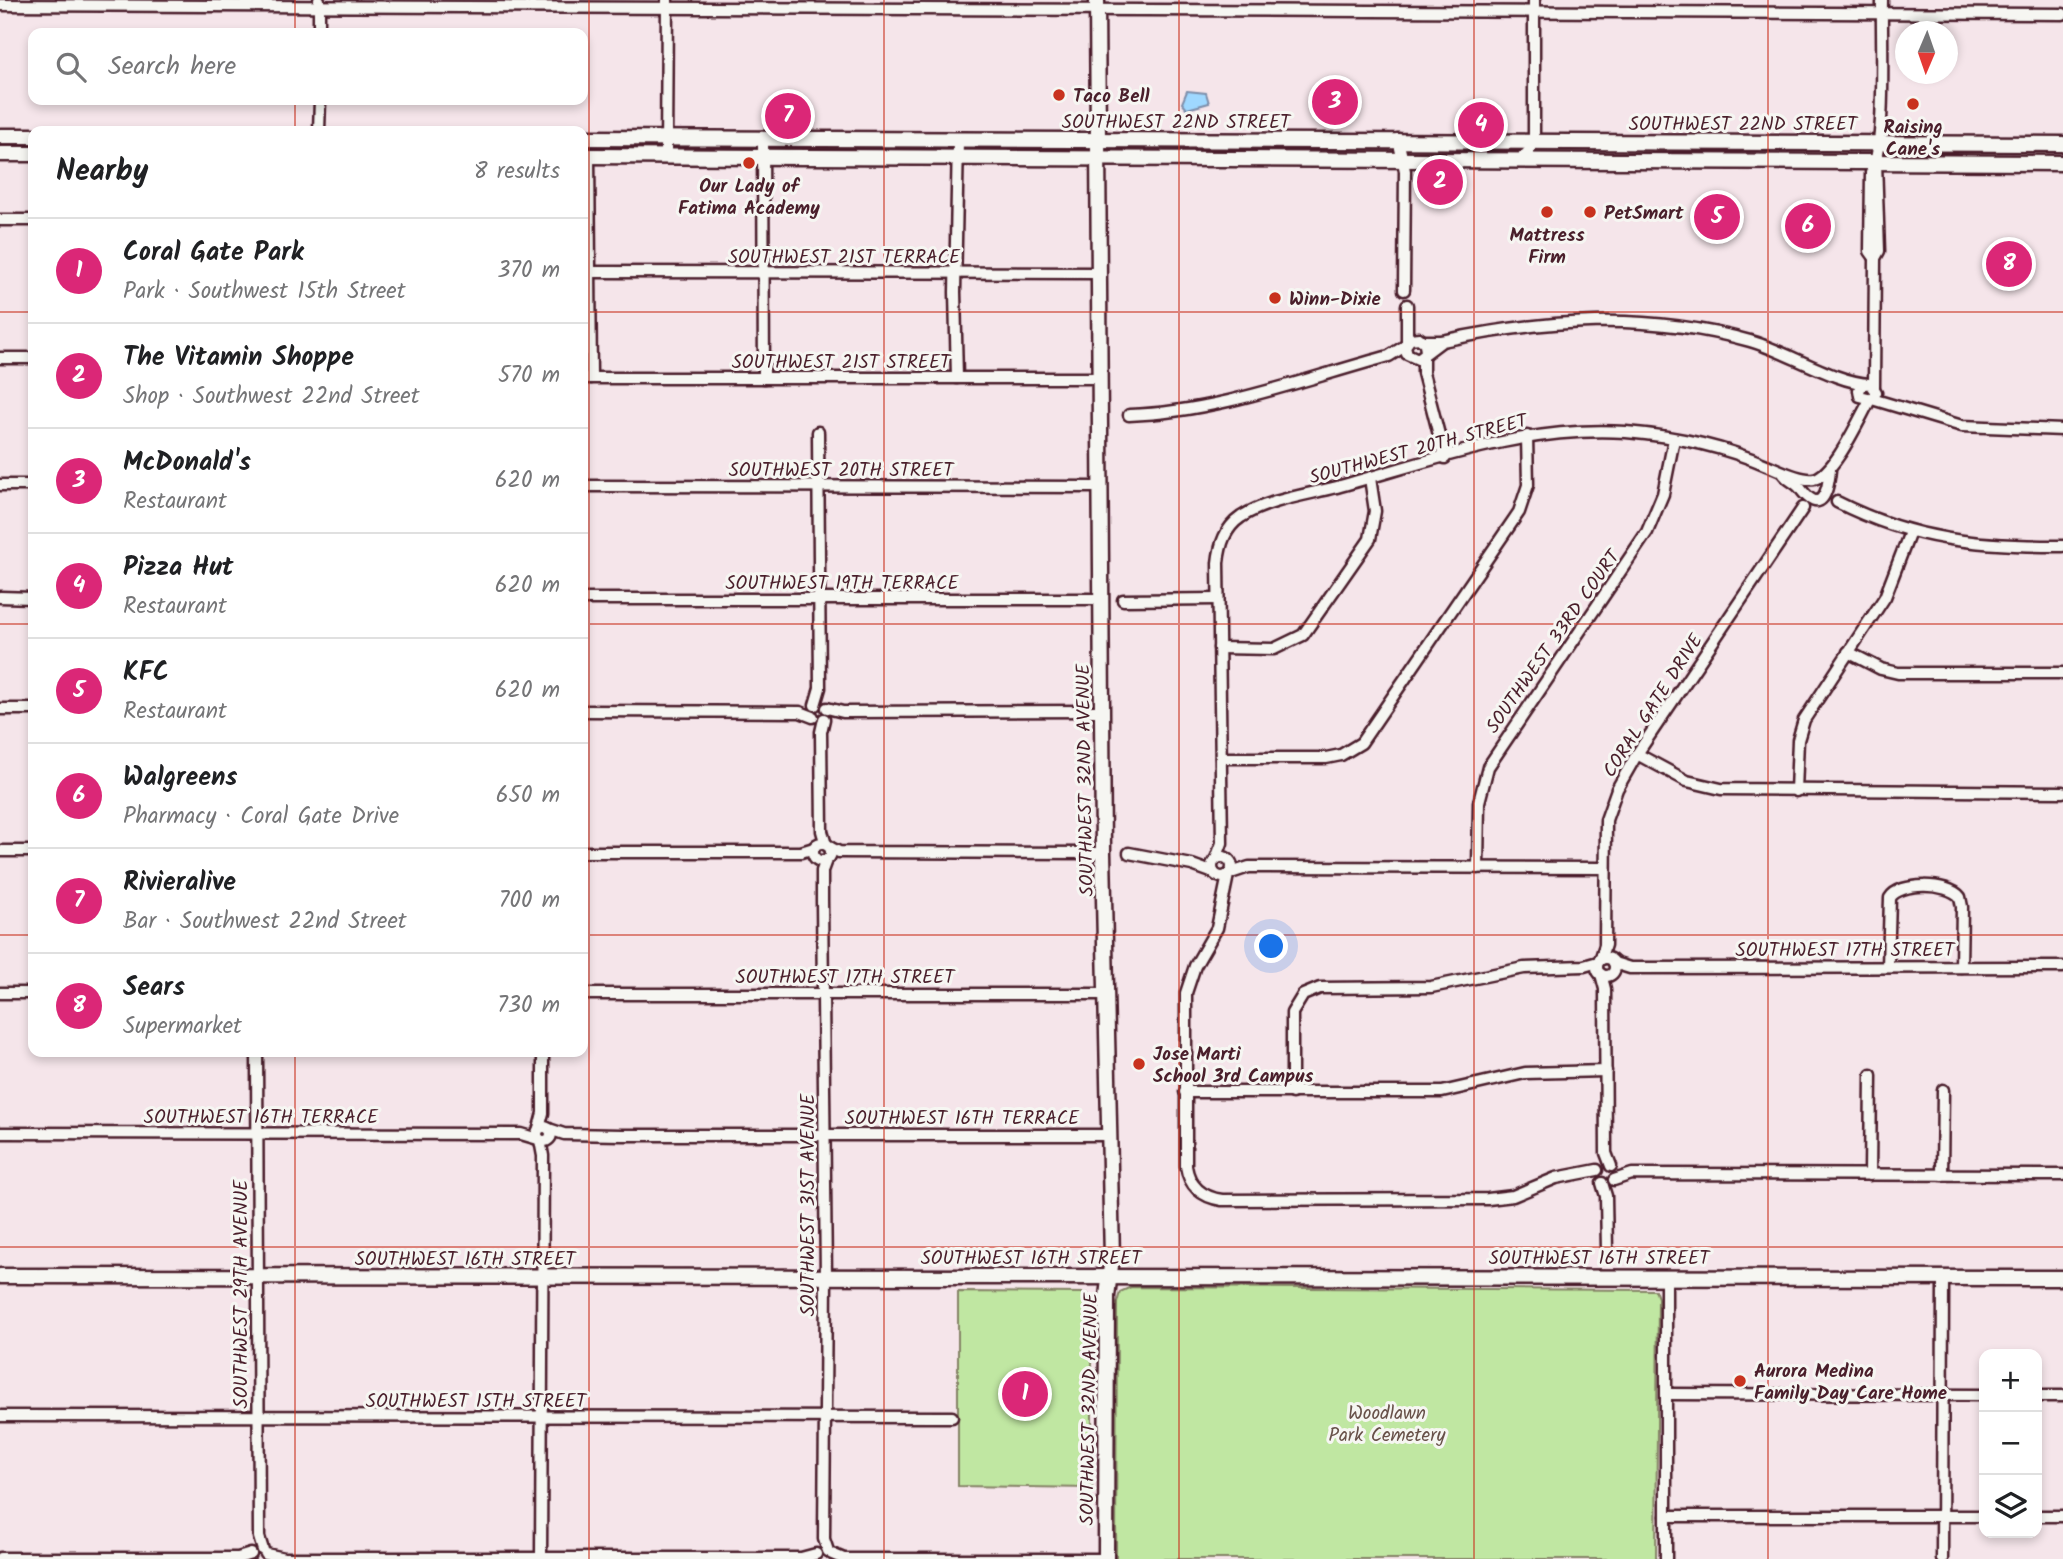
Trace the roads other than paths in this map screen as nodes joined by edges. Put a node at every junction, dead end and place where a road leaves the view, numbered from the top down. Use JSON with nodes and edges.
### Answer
{"nodes":[{"id":1,"x":1534,"y":0,"type":"edge"},
{"id":2,"x":1882,"y":0,"type":"edge"},
{"id":3,"x":319,"y":4,"type":"edge"},
{"id":4,"x":667,"y":4,"type":"edge"},
{"id":5,"x":0,"y":5,"type":"edge"},
{"id":6,"x":1097,"y":5,"type":"edge"},
{"id":7,"x":1534,"y":12,"type":"junction"},
{"id":8,"x":1881,"y":13,"type":"junction"},
{"id":9,"x":2063,"y":14,"type":"edge"},
{"id":10,"x":319,"y":28,"type":"edge"},
{"id":11,"x":320,"y":105,"type":"edge"},
{"id":12,"x":320,"y":126,"type":"edge"},
{"id":13,"x":0,"y":136,"type":"edge"},
{"id":14,"x":28,"y":136,"type":"edge"},
{"id":15,"x":588,"y":138,"type":"edge"},
{"id":16,"x":666,"y":139,"type":"junction"},
{"id":17,"x":762,"y":139,"type":"junction"},
{"id":18,"x":1309,"y":139,"type":"junction"},
{"id":19,"x":1398,"y":139,"type":"junction"},
{"id":20,"x":958,"y":140,"type":"junction"},
{"id":21,"x":1534,"y":140,"type":"junction"},
{"id":22,"x":1097,"y":141,"type":"junction"},
{"id":23,"x":1880,"y":143,"type":"junction"},
{"id":24,"x":2063,"y":144,"type":"edge"},
{"id":25,"x":0,"y":154,"type":"edge"},
{"id":26,"x":28,"y":154,"type":"edge"},
{"id":27,"x":588,"y":156,"type":"edge"},
{"id":28,"x":666,"y":156,"type":"junction"},
{"id":29,"x":762,"y":157,"type":"junction"},
{"id":30,"x":957,"y":159,"type":"junction"},
{"id":31,"x":1097,"y":160,"type":"junction"},
{"id":32,"x":1303,"y":160,"type":"junction"},
{"id":33,"x":1404,"y":160,"type":"junction"},
{"id":34,"x":1519,"y":161,"type":"junction"},
{"id":35,"x":1876,"y":162,"type":"junction"},
{"id":36,"x":2063,"y":163,"type":"edge"},
{"id":37,"x":588,"y":214,"type":"edge"},
{"id":38,"x":0,"y":220,"type":"edge"},
{"id":39,"x":28,"y":220,"type":"edge"},
{"id":40,"x":590,"y":272,"type":"junction"},
{"id":41,"x":763,"y":273,"type":"junction"},
{"id":42,"x":956,"y":273,"type":"junction"},
{"id":43,"x":1098,"y":273,"type":"junction"},
{"id":44,"x":1404,"y":290,"type":"dead end"},
{"id":45,"x":1407,"y":306,"type":"dead end"},
{"id":46,"x":1409,"y":321,"type":"junction"},
{"id":47,"x":588,"y":343,"type":"edge"},
{"id":48,"x":1406,"y":344,"type":"junction"},
{"id":49,"x":1423,"y":347,"type":"junction"},
{"id":50,"x":1392,"y":355,"type":"junction"},
{"id":51,"x":1411,"y":357,"type":"junction"},
{"id":52,"x":0,"y":358,"type":"edge"},
{"id":53,"x":28,"y":358,"type":"edge"},
{"id":54,"x":1423,"y":373,"type":"junction"},
{"id":55,"x":588,"y":378,"type":"edge"},
{"id":56,"x":764,"y":378,"type":"junction"},
{"id":57,"x":957,"y":378,"type":"junction"},
{"id":58,"x":1099,"y":378,"type":"junction"},
{"id":59,"x":1867,"y":391,"type":"junction"},
{"id":60,"x":1129,"y":415,"type":"dead end"},
{"id":61,"x":2063,"y":430,"type":"edge"},
{"id":62,"x":818,"y":432,"type":"dead end"},
{"id":63,"x":1527,"y":436,"type":"junction"},
{"id":64,"x":1674,"y":439,"type":"junction"},
{"id":65,"x":1445,"y":458,"type":"junction"},
{"id":66,"x":1830,"y":470,"type":"junction"},
{"id":67,"x":1783,"y":473,"type":"junction"},
{"id":68,"x":1370,"y":478,"type":"junction"},
{"id":69,"x":0,"y":485,"type":"edge"},
{"id":70,"x":28,"y":485,"type":"edge"},
{"id":71,"x":588,"y":486,"type":"edge"},
{"id":72,"x":818,"y":486,"type":"junction"},
{"id":73,"x":1100,"y":487,"type":"junction"},
{"id":74,"x":1837,"y":502,"type":"dead end"},
{"id":75,"x":1803,"y":508,"type":"dead end"},
{"id":76,"x":1910,"y":532,"type":"junction"},
{"id":77,"x":2063,"y":546,"type":"edge"},
{"id":78,"x":0,"y":597,"type":"edge"},
{"id":79,"x":28,"y":597,"type":"edge"},
{"id":80,"x":588,"y":599,"type":"edge"},
{"id":81,"x":819,"y":599,"type":"junction"},
{"id":82,"x":1101,"y":599,"type":"junction"},
{"id":83,"x":1123,"y":600,"type":"dead end"},
{"id":84,"x":1219,"y":600,"type":"junction"},
{"id":85,"x":1219,"y":648,"type":"junction"},
{"id":86,"x":1848,"y":652,"type":"junction"},
{"id":87,"x":2063,"y":673,"type":"edge"},
{"id":88,"x":0,"y":709,"type":"edge"},
{"id":89,"x":28,"y":709,"type":"edge"},
{"id":90,"x":588,"y":711,"type":"edge"},
{"id":91,"x":1102,"y":711,"type":"junction"},
{"id":92,"x":820,"y":712,"type":"junction"},
{"id":93,"x":1637,"y":754,"type":"junction"},
{"id":94,"x":1221,"y":758,"type":"junction"},
{"id":95,"x":1796,"y":791,"type":"junction"},
{"id":96,"x":2063,"y":792,"type":"edge"},
{"id":97,"x":1222,"y":843,"type":"junction"},
{"id":98,"x":0,"y":851,"type":"edge"},
{"id":99,"x":28,"y":852,"type":"edge"},
{"id":100,"x":588,"y":852,"type":"edge"},
{"id":101,"x":822,"y":853,"type":"junction"},
{"id":102,"x":1103,"y":853,"type":"junction"},
{"id":103,"x":1129,"y":853,"type":"dead end"},
{"id":104,"x":1215,"y":860,"type":"junction"},
{"id":105,"x":1230,"y":860,"type":"junction"},
{"id":106,"x":1192,"y":865,"type":"junction"},
{"id":107,"x":1249,"y":867,"type":"junction"},
{"id":108,"x":1478,"y":868,"type":"junction"},
{"id":109,"x":1604,"y":868,"type":"junction"},
{"id":110,"x":1215,"y":874,"type":"junction"},
{"id":111,"x":1229,"y":874,"type":"junction"},
{"id":112,"x":1223,"y":895,"type":"junction"},
{"id":113,"x":1606,"y":967,"type":"junction"},
{"id":114,"x":1888,"y":967,"type":"junction"},
{"id":115,"x":1961,"y":967,"type":"junction"},
{"id":116,"x":2063,"y":967,"type":"edge"},
{"id":117,"x":0,"y":993,"type":"edge"},
{"id":118,"x":28,"y":993,"type":"edge"},
{"id":119,"x":824,"y":993,"type":"junction"},
{"id":120,"x":588,"y":994,"type":"edge"},
{"id":121,"x":1106,"y":994,"type":"junction"},
{"id":122,"x":257,"y":1057,"type":"edge"},
{"id":123,"x":543,"y":1057,"type":"edge"},
{"id":124,"x":1606,"y":1071,"type":"junction"},
{"id":125,"x":1871,"y":1075,"type":"dead end"},
{"id":126,"x":1943,"y":1090,"type":"dead end"},
{"id":127,"x":1185,"y":1093,"type":"junction"},
{"id":128,"x":1292,"y":1093,"type":"junction"},
{"id":129,"x":0,"y":1133,"type":"edge"},
{"id":130,"x":257,"y":1133,"type":"junction"},
{"id":131,"x":543,"y":1134,"type":"junction"},
{"id":132,"x":824,"y":1135,"type":"junction"},
{"id":133,"x":1109,"y":1135,"type":"junction"},
{"id":134,"x":1606,"y":1175,"type":"junction"},
{"id":135,"x":1870,"y":1175,"type":"junction"},
{"id":136,"x":1942,"y":1175,"type":"junction"},
{"id":137,"x":2063,"y":1175,"type":"edge"},
{"id":138,"x":1607,"y":1250,"type":"dead end"},
{"id":139,"x":0,"y":1276,"type":"edge"},
{"id":140,"x":1110,"y":1276,"type":"junction"},
{"id":141,"x":258,"y":1277,"type":"junction"},
{"id":142,"x":542,"y":1277,"type":"junction"},
{"id":143,"x":826,"y":1277,"type":"junction"},
{"id":144,"x":1666,"y":1277,"type":"junction"},
{"id":145,"x":1943,"y":1278,"type":"junction"},
{"id":146,"x":2063,"y":1278,"type":"edge"},
{"id":147,"x":1667,"y":1395,"type":"junction"},
{"id":148,"x":1942,"y":1395,"type":"junction"},
{"id":149,"x":1979,"y":1395,"type":"edge"},
{"id":150,"x":2042,"y":1395,"type":"edge"},
{"id":151,"x":2063,"y":1396,"type":"edge"},
{"id":152,"x":0,"y":1416,"type":"edge"},
{"id":153,"x":259,"y":1417,"type":"junction"},
{"id":154,"x":825,"y":1417,"type":"junction"},
{"id":155,"x":540,"y":1418,"type":"junction"},
{"id":156,"x":952,"y":1418,"type":"dead end"},
{"id":157,"x":1666,"y":1516,"type":"junction"},
{"id":158,"x":1942,"y":1516,"type":"junction"},
{"id":159,"x":1979,"y":1516,"type":"edge"},
{"id":160,"x":2042,"y":1516,"type":"edge"},
{"id":161,"x":2063,"y":1516,"type":"edge"},
{"id":162,"x":259,"y":1554,"type":"edge"},
{"id":163,"x":824,"y":1555,"type":"edge"},
{"id":164,"x":0,"y":1558,"type":"edge"},
{"id":165,"x":239,"y":1558,"type":"edge"},
{"id":166,"x":279,"y":1559,"type":"edge"},
{"id":167,"x":541,"y":1559,"type":"edge"},
{"id":168,"x":804,"y":1559,"type":"edge"},
{"id":169,"x":844,"y":1559,"type":"edge"},
{"id":170,"x":1106,"y":1559,"type":"edge"},
{"id":171,"x":1666,"y":1559,"type":"edge"},
{"id":172,"x":1942,"y":1559,"type":"edge"}],
"edges":[{"from":1,"to":7,"type":"street"},
{"from":2,"to":8,"type":"street"},
{"from":3,"to":4,"type":"street"},
{"from":3,"to":5,"type":"street"},
{"from":3,"to":10,"type":"street"},
{"from":4,"to":6,"type":"street"},
{"from":4,"to":16,"type":"street"},
{"from":6,"to":7,"type":"street"},
{"from":6,"to":22,"type":"street","name":"SOUTHWEST 32ND AVENUE"},
{"from":7,"to":8,"type":"street"},
{"from":7,"to":21,"type":"street"},
{"from":8,"to":9,"type":"street"},
{"from":8,"to":23,"type":"street"},
{"from":11,"to":12,"type":"street"},
{"from":13,"to":14,"type":"street"},
{"from":15,"to":16,"type":"street","name":"SOUTHWEST 22ND STREET"},
{"from":16,"to":17,"type":"street","name":"SOUTHWEST 22ND STREET"},
{"from":16,"to":28,"type":"street"},
{"from":17,"to":20,"type":"street","name":"SOUTHWEST 22ND STREET"},
{"from":17,"to":29,"type":"street"},
{"from":18,"to":19,"type":"street","name":"SOUTHWEST 22ND STREET"},
{"from":18,"to":22,"type":"street","name":"SOUTHWEST 22ND STREET"},
{"from":18,"to":32,"type":"street"},
{"from":19,"to":21,"type":"street","name":"SOUTHWEST 22ND STREET"},
{"from":19,"to":33,"type":"street"},
{"from":20,"to":22,"type":"street","name":"SOUTHWEST 22ND STREET"},
{"from":20,"to":30,"type":"street"},
{"from":21,"to":23,"type":"street","name":"SOUTHWEST 22ND STREET"},
{"from":21,"to":34,"type":"street"},
{"from":22,"to":31,"type":"street","name":"SOUTHWEST 32ND AVENUE"},
{"from":23,"to":24,"type":"street","name":"SOUTHWEST 22ND STREET"},
{"from":23,"to":35,"type":"street"},
{"from":25,"to":26,"type":"street"},
{"from":27,"to":28,"type":"street","name":"SOUTHWEST 22ND STREET"},
{"from":28,"to":29,"type":"street","name":"SOUTHWEST 22ND STREET"},
{"from":29,"to":30,"type":"street","name":"SOUTHWEST 22ND STREET"},
{"from":29,"to":41,"type":"street"},
{"from":30,"to":31,"type":"street","name":"SOUTHWEST 22ND STREET"},
{"from":30,"to":42,"type":"street"},
{"from":31,"to":32,"type":"street","name":"SOUTHWEST 22ND STREET"},
{"from":31,"to":43,"type":"street","name":"SOUTHWEST 32ND AVENUE"},
{"from":32,"to":33,"type":"street","name":"SOUTHWEST 22ND STREET"},
{"from":33,"to":34,"type":"street","name":"SOUTHWEST 22ND STREET"},
{"from":33,"to":44,"type":"street"},
{"from":34,"to":35,"type":"street","name":"SOUTHWEST 22ND STREET"},
{"from":35,"to":36,"type":"street","name":"SOUTHWEST 22ND STREET"},
{"from":35,"to":59,"type":"street"},
{"from":37,"to":40,"type":"street"},
{"from":38,"to":39,"type":"street"},
{"from":40,"to":41,"type":"street","name":"SOUTHWEST 21ST TERRACE"},
{"from":40,"to":47,"type":"street"},
{"from":41,"to":42,"type":"street","name":"SOUTHWEST 21ST TERRACE"},
{"from":41,"to":56,"type":"street"},
{"from":42,"to":43,"type":"street","name":"SOUTHWEST 21ST TERRACE"},
{"from":42,"to":57,"type":"street"},
{"from":43,"to":58,"type":"street","name":"SOUTHWEST 32ND AVENUE"},
{"from":45,"to":46,"type":"street"},
{"from":46,"to":48,"type":"street"},
{"from":46,"to":49,"type":"street"},
{"from":48,"to":49,"type":"street"},
{"from":48,"to":50,"type":"street"},
{"from":48,"to":51,"type":"street"},
{"from":49,"to":51,"type":"street"},
{"from":49,"to":54,"type":"street"},
{"from":49,"to":59,"type":"street"},
{"from":50,"to":51,"type":"street"},
{"from":50,"to":60,"type":"street"},
{"from":51,"to":54,"type":"street"},
{"from":52,"to":53,"type":"street"},
{"from":54,"to":65,"type":"street"},
{"from":55,"to":56,"type":"street","name":"SOUTHWEST 21ST STREET"},
{"from":56,"to":57,"type":"street","name":"SOUTHWEST 21ST STREET"},
{"from":57,"to":58,"type":"street","name":"SOUTHWEST 21ST STREET"},
{"from":58,"to":73,"type":"street","name":"SOUTHWEST 32ND AVENUE"},
{"from":59,"to":61,"type":"street"},
{"from":59,"to":66,"type":"street"},
{"from":62,"to":72,"type":"street"},
{"from":63,"to":64,"type":"street","name":"SOUTHWEST 20TH STREET"},
{"from":63,"to":65,"type":"street","name":"SOUTHWEST 20TH STREET"},
{"from":63,"to":94,"type":"street"},
{"from":64,"to":67,"type":"street","name":"SOUTHWEST 20TH STREET"},
{"from":64,"to":108,"type":"street","name":"SOUTHWEST 33RD COURT"},
{"from":65,"to":68,"type":"street","name":"SOUTHWEST 20TH STREET"},
{"from":66,"to":67,"type":"street","name":"SOUTHWEST 20TH STREET"},
{"from":66,"to":67,"type":"street","name":"SOUTHWEST 20TH STREET"},
{"from":68,"to":84,"type":"street","name":"SOUTHWEST 20TH STREET"},
{"from":68,"to":85,"type":"street"},
{"from":69,"to":70,"type":"street"},
{"from":71,"to":72,"type":"street","name":"SOUTHWEST 20TH STREET"},
{"from":72,"to":73,"type":"street","name":"SOUTHWEST 20TH STREET"},
{"from":72,"to":81,"type":"street"},
{"from":73,"to":82,"type":"street","name":"SOUTHWEST 32ND AVENUE"},
{"from":74,"to":76,"type":"street"},
{"from":75,"to":93,"type":"street","name":"CORAL GATE DRIVE"},
{"from":76,"to":77,"type":"street"},
{"from":76,"to":86,"type":"street"},
{"from":78,"to":79,"type":"street"},
{"from":80,"to":81,"type":"street","name":"SOUTHWEST 19TH TERRACE"},
{"from":81,"to":82,"type":"street","name":"SOUTHWEST 19TH TERRACE"},
{"from":81,"to":92,"type":"street"},
{"from":82,"to":91,"type":"street","name":"SOUTHWEST 32ND AVENUE"},
{"from":83,"to":84,"type":"street"},
{"from":84,"to":85,"type":"street"},
{"from":85,"to":94,"type":"street"},
{"from":86,"to":87,"type":"street"},
{"from":86,"to":95,"type":"street"},
{"from":88,"to":89,"type":"street"},
{"from":90,"to":92,"type":"street"},
{"from":91,"to":92,"type":"street"},
{"from":91,"to":102,"type":"street","name":"SOUTHWEST 32ND AVENUE"},
{"from":92,"to":101,"type":"street"},
{"from":93,"to":95,"type":"street"},
{"from":93,"to":109,"type":"street","name":"CORAL GATE DRIVE"},
{"from":94,"to":97,"type":"street"},
{"from":95,"to":96,"type":"street"},
{"from":97,"to":104,"type":"street"},
{"from":97,"to":105,"type":"street"},
{"from":98,"to":99,"type":"street"},
{"from":100,"to":101,"type":"street"},
{"from":101,"to":102,"type":"street"},
{"from":101,"to":119,"type":"street","name":"SOUTHWEST 31ST AVENUE"},
{"from":102,"to":121,"type":"street","name":"SOUTHWEST 32ND AVENUE"},
{"from":103,"to":106,"type":"street"},
{"from":104,"to":105,"type":"street"},
{"from":104,"to":106,"type":"street"},
{"from":104,"to":110,"type":"street"},
{"from":105,"to":107,"type":"street"},
{"from":105,"to":111,"type":"street"},
{"from":106,"to":110,"type":"street"},
{"from":107,"to":108,"type":"street"},
{"from":107,"to":111,"type":"street"},
{"from":108,"to":109,"type":"street"},
{"from":109,"to":113,"type":"street","name":"CORAL GATE DRIVE"},
{"from":110,"to":111,"type":"street"},
{"from":110,"to":112,"type":"street"},
{"from":111,"to":112,"type":"street"},
{"from":112,"to":127,"type":"street"},
{"from":113,"to":114,"type":"street","name":"SOUTHWEST 17TH STREET"},
{"from":113,"to":124,"type":"street","name":"CORAL GATE DRIVE"},
{"from":113,"to":128,"type":"street","name":"SOUTHWEST 17TH STREET"},
{"from":114,"to":115,"type":"street","name":"SOUTHWEST 17TH STREET"},
{"from":114,"to":115,"type":"street"},
{"from":115,"to":116,"type":"street","name":"SOUTHWEST 17TH STREET"},
{"from":117,"to":118,"type":"street"},
{"from":119,"to":120,"type":"street","name":"SOUTHWEST 17TH STREET"},
{"from":119,"to":121,"type":"street","name":"SOUTHWEST 17TH STREET"},
{"from":119,"to":132,"type":"street","name":"SOUTHWEST 31ST AVENUE"},
{"from":121,"to":133,"type":"street","name":"SOUTHWEST 32ND AVENUE"},
{"from":122,"to":130,"type":"street","name":"SOUTHWEST 29TH AVENUE"},
{"from":123,"to":131,"type":"street"},
{"from":124,"to":128,"type":"street"},
{"from":124,"to":134,"type":"street","name":"CORAL GATE DRIVE"},
{"from":125,"to":135,"type":"street"},
{"from":126,"to":136,"type":"street"},
{"from":127,"to":128,"type":"street"},
{"from":127,"to":134,"type":"street"},
{"from":129,"to":130,"type":"street","name":"SOUTHWEST 16TH TERRACE"},
{"from":130,"to":131,"type":"street","name":"SOUTHWEST 16TH TERRACE"},
{"from":130,"to":141,"type":"street","name":"SOUTHWEST 29TH AVENUE"},
{"from":131,"to":132,"type":"street","name":"SOUTHWEST 16TH TERRACE"},
{"from":131,"to":142,"type":"street"},
{"from":132,"to":133,"type":"street","name":"SOUTHWEST 16TH TERRACE"},
{"from":132,"to":143,"type":"street","name":"SOUTHWEST 31ST AVENUE"},
{"from":133,"to":140,"type":"street","name":"SOUTHWEST 32ND AVENUE"},
{"from":134,"to":135,"type":"street"},
{"from":134,"to":138,"type":"street","name":"CORAL GATE DRIVE"},
{"from":135,"to":136,"type":"street"},
{"from":136,"to":137,"type":"street"},
{"from":139,"to":141,"type":"street","name":"SOUTHWEST 16TH STREET"},
{"from":140,"to":143,"type":"street","name":"SOUTHWEST 16TH STREET"},
{"from":140,"to":144,"type":"street","name":"SOUTHWEST 16TH STREET"},
{"from":140,"to":170,"type":"street","name":"SOUTHWEST 32ND AVENUE"},
{"from":141,"to":142,"type":"street","name":"SOUTHWEST 16TH STREET"},
{"from":141,"to":153,"type":"street","name":"SOUTHWEST 29TH AVENUE"},
{"from":142,"to":143,"type":"street","name":"SOUTHWEST 16TH STREET"},
{"from":142,"to":155,"type":"street"},
{"from":143,"to":154,"type":"street","name":"SOUTHWEST 31ST AVENUE"},
{"from":144,"to":145,"type":"street","name":"SOUTHWEST 16TH STREET"},
{"from":144,"to":147,"type":"street"},
{"from":145,"to":146,"type":"street","name":"SOUTHWEST 16TH STREET"},
{"from":145,"to":148,"type":"street"},
{"from":147,"to":148,"type":"street"},
{"from":147,"to":157,"type":"street"},
{"from":148,"to":149,"type":"street"},
{"from":148,"to":158,"type":"street"},
{"from":150,"to":151,"type":"street"},
{"from":152,"to":153,"type":"street","name":"SOUTHWEST 15TH STREET"},
{"from":153,"to":155,"type":"street","name":"SOUTHWEST 15TH STREET"},
{"from":153,"to":162,"type":"street","name":"SOUTHWEST 29TH AVENUE"},
{"from":154,"to":155,"type":"street","name":"SOUTHWEST 15TH STREET"},
{"from":154,"to":156,"type":"street","name":"SOUTHWEST 15TH STREET"},
{"from":154,"to":163,"type":"street","name":"SOUTHWEST 31ST AVENUE"},
{"from":155,"to":167,"type":"street"},
{"from":157,"to":158,"type":"street"},
{"from":157,"to":171,"type":"street"},
{"from":158,"to":159,"type":"street"},
{"from":158,"to":172,"type":"street"},
{"from":160,"to":161,"type":"street"},
{"from":162,"to":165,"type":"street"},
{"from":162,"to":166,"type":"street"},
{"from":163,"to":168,"type":"street"},
{"from":163,"to":169,"type":"street"},
{"from":164,"to":165,"type":"street"},
{"from":166,"to":167,"type":"street"},
{"from":167,"to":168,"type":"street"},
{"from":169,"to":170,"type":"street"}]}
